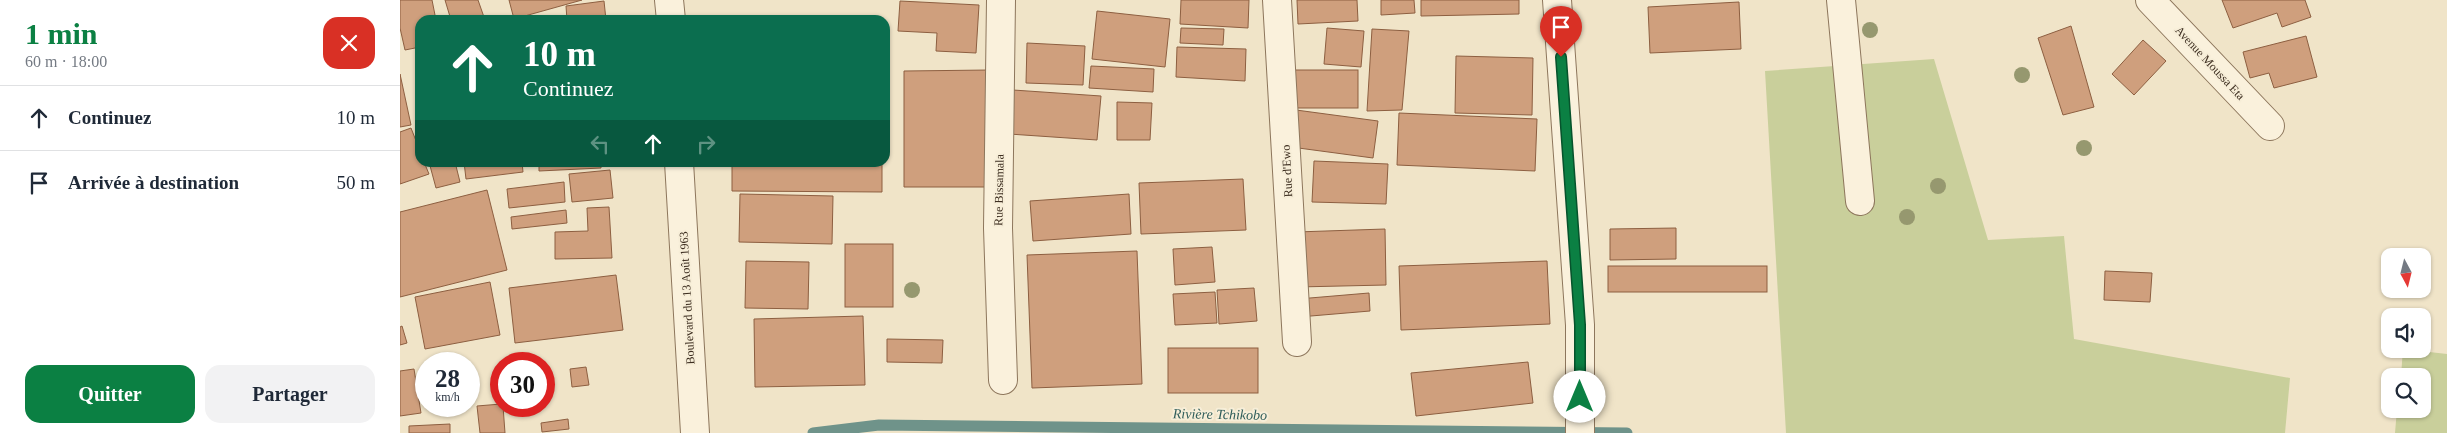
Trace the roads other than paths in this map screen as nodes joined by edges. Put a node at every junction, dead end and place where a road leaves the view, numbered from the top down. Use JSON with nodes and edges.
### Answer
{"nodes":[{"id":1,"x":670,"y":0,"type":"edge"},
{"id":2,"x":1001,"y":0,"type":"edge"},
{"id":3,"x":1277,"y":0,"type":"edge"},
{"id":4,"x":1557,"y":0,"type":"edge"},
{"id":5,"x":1841,"y":0,"type":"edge"},
{"id":6,"x":2150,"y":0,"type":"edge"},
{"id":7,"x":671,"y":15,"type":"edge"},
{"id":8,"x":2270,"y":126,"type":"dead end"},
{"id":9,"x":679,"y":167,"type":"edge"},
{"id":10,"x":1860,"y":201,"type":"dead end"},
{"id":11,"x":1297,"y":342,"type":"dead end"},
{"id":12,"x":1003,"y":380,"type":"dead end"},
{"id":13,"x":695,"y":433,"type":"edge"},
{"id":14,"x":1580,"y":433,"type":"edge"}],
"edges":[{"from":1,"to":7,"type":"street"},
{"from":2,"to":12,"type":"street","name":"Rue Bissamala"},
{"from":3,"to":11,"type":"street","name":"Rue d'Ewo"},
{"from":4,"to":14,"type":"street"},
{"from":5,"to":10,"type":"street"},
{"from":6,"to":8,"type":"street","name":"Avenue Moussa Eta"},
{"from":9,"to":13,"type":"street","name":"Boulevard du 13 Août 1963"}]}
